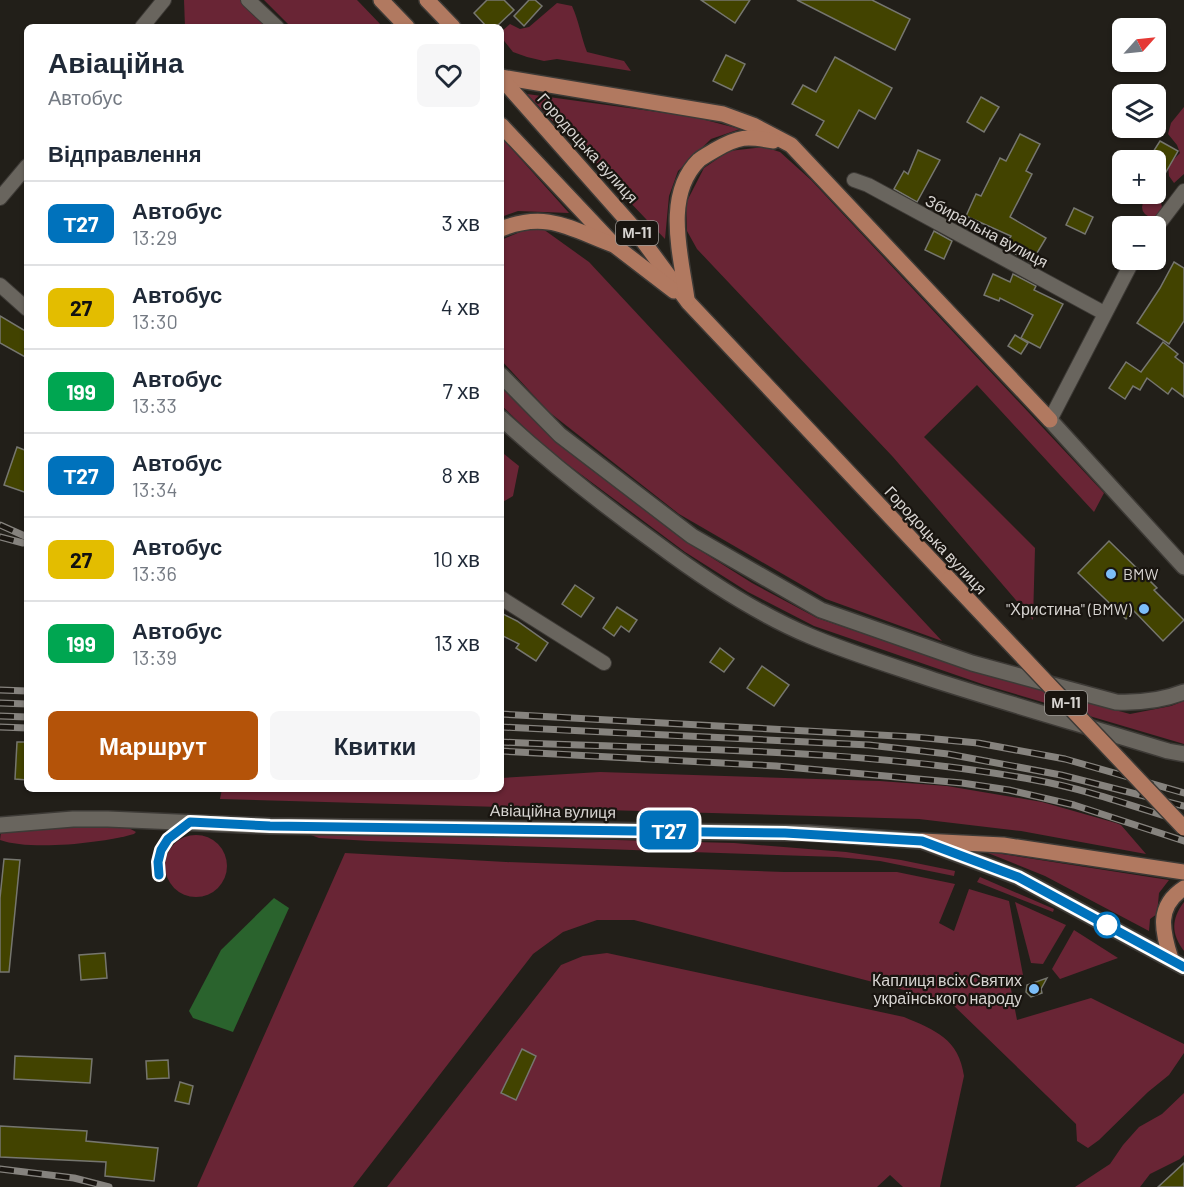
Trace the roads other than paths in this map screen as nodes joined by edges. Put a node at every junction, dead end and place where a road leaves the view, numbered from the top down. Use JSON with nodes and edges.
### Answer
{"nodes":[{"id":1,"x":164,"y":0,"type":"edge"},
{"id":2,"x":248,"y":0,"type":"edge"},
{"id":3,"x":381,"y":0,"type":"edge"},
{"id":4,"x":427,"y":0,"type":"edge"},
{"id":5,"x":400,"y":23,"type":"edge"},
{"id":6,"x":144,"y":24,"type":"edge"},
{"id":7,"x":274,"y":24,"type":"edge"},
{"id":8,"x":450,"y":24,"type":"edge"},
{"id":9,"x":504,"y":79,"type":"edge"},
{"id":10,"x":504,"y":81,"type":"edge"},
{"id":11,"x":504,"y":128,"type":"edge"},
{"id":12,"x":791,"y":145,"type":"junction"},
{"id":13,"x":24,"y":170,"type":"edge"},
{"id":14,"x":854,"y":180,"type":"dead end"},
{"id":15,"x":1184,"y":191,"type":"edge"},
{"id":16,"x":0,"y":198,"type":"edge"},
{"id":17,"x":1165,"y":216,"type":"edge"},
{"id":18,"x":504,"y":228,"type":"edge"},
{"id":19,"x":614,"y":245,"type":"junction"},
{"id":20,"x":1128,"y":270,"type":"edge"},
{"id":21,"x":0,"y":285,"type":"edge"},
{"id":22,"x":688,"y":302,"type":"junction"},
{"id":23,"x":24,"y":306,"type":"edge"},
{"id":24,"x":1104,"y":313,"type":"junction"},
{"id":25,"x":504,"y":378,"type":"edge"},
{"id":26,"x":1050,"y":420,"type":"junction"},
{"id":27,"x":504,"y":421,"type":"edge"},
{"id":28,"x":1184,"y":567,"type":"edge"},
{"id":29,"x":504,"y":600,"type":"edge"},
{"id":30,"x":604,"y":663,"type":"dead end"},
{"id":31,"x":1184,"y":692,"type":"edge"},
{"id":32,"x":1184,"y":754,"type":"edge"},
{"id":33,"x":0,"y":825,"type":"edge"},
{"id":34,"x":1184,"y":828,"type":"edge"},
{"id":35,"x":922,"y":841,"type":"junction"},
{"id":36,"x":1184,"y":872,"type":"edge"},
{"id":37,"x":1184,"y":888,"type":"edge"},
{"id":38,"x":1178,"y":963,"type":"edge"}],
"edges":[{"from":1,"to":6,"type":"street"},
{"from":2,"to":7,"type":"street"},
{"from":3,"to":5,"type":"main road"},
{"from":4,"to":8,"type":"main road"},
{"from":9,"to":12,"type":"main road"},
{"from":10,"to":22,"type":"main road","name":"Городоцька вулиця","number":"М-11"},
{"from":11,"to":19,"type":"main road","name":"Городоцька вулиця","number":"М-11"},
{"from":12,"to":22,"type":"main road"},
{"from":12,"to":26,"type":"main road"},
{"from":13,"to":16,"type":"street"},
{"from":14,"to":24,"type":"street","name":"Збиральна вулиця"},
{"from":15,"to":17,"type":"street"},
{"from":18,"to":19,"type":"main road"},
{"from":19,"to":22,"type":"main road","name":"Городоцька вулиця","number":"М-11"},
{"from":20,"to":24,"type":"street"},
{"from":21,"to":23,"type":"street"},
{"from":22,"to":34,"type":"main road","name":"Городоцька вулиця","number":"М-11","bridge":true},
{"from":24,"to":26,"type":"street"},
{"from":25,"to":31,"type":"street"},
{"from":26,"to":28,"type":"street"},
{"from":27,"to":32,"type":"street"},
{"from":29,"to":30,"type":"street"},
{"from":33,"to":35,"type":"street","name":"Авіаційна вулиця"},
{"from":35,"to":36,"type":"main road"},
{"from":35,"to":38,"type":"street","name":"Авіаційна вулиця"},
{"from":37,"to":38,"type":"main road"}]}
